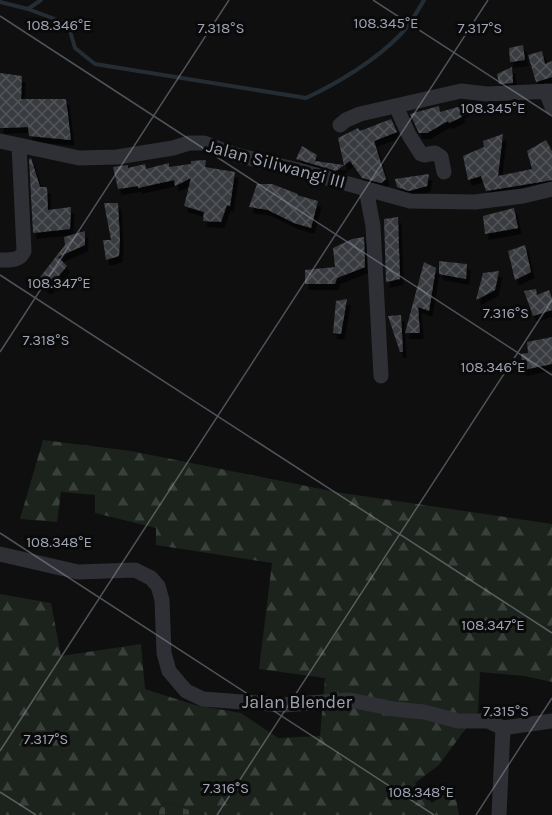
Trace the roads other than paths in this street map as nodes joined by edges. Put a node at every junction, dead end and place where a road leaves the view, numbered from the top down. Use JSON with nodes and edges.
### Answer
{"nodes":[{"id":1,"x":549,"y":91,"type":"edge"},
{"id":2,"x":396,"y":106,"type":"junction"},
{"id":3,"x":552,"y":107,"type":"edge"},
{"id":4,"x":340,"y":125,"type":"dead end"},
{"id":5,"x":0,"y":141,"type":"edge"},
{"id":6,"x":19,"y":145,"type":"junction"},
{"id":7,"x":444,"y":172,"type":"dead end"},
{"id":8,"x":366,"y":189,"type":"junction"},
{"id":9,"x":552,"y":189,"type":"edge"},
{"id":10,"x":0,"y":260,"type":"edge"},
{"id":11,"x":381,"y":376,"type":"dead end"},
{"id":12,"x":0,"y":554,"type":"edge"},
{"id":13,"x":552,"y":721,"type":"edge"},
{"id":14,"x":503,"y":728,"type":"junction"},
{"id":15,"x":499,"y":815,"type":"edge"}],
"edges":[{"from":1,"to":2,"type":"street"},
{"from":1,"to":3,"type":"street"},
{"from":2,"to":4,"type":"street"},
{"from":2,"to":7,"type":"street"},
{"from":5,"to":6,"type":"street","name":"Jalan Siliwangi III"},
{"from":6,"to":8,"type":"street","name":"Jalan Siliwangi III"},
{"from":6,"to":10,"type":"street"},
{"from":8,"to":9,"type":"street","name":"Jalan Siliwangi III"},
{"from":8,"to":11,"type":"street"},
{"from":12,"to":14,"type":"street","name":"Jalan Blender"},
{"from":13,"to":14,"type":"street"},
{"from":14,"to":15,"type":"street"}]}
